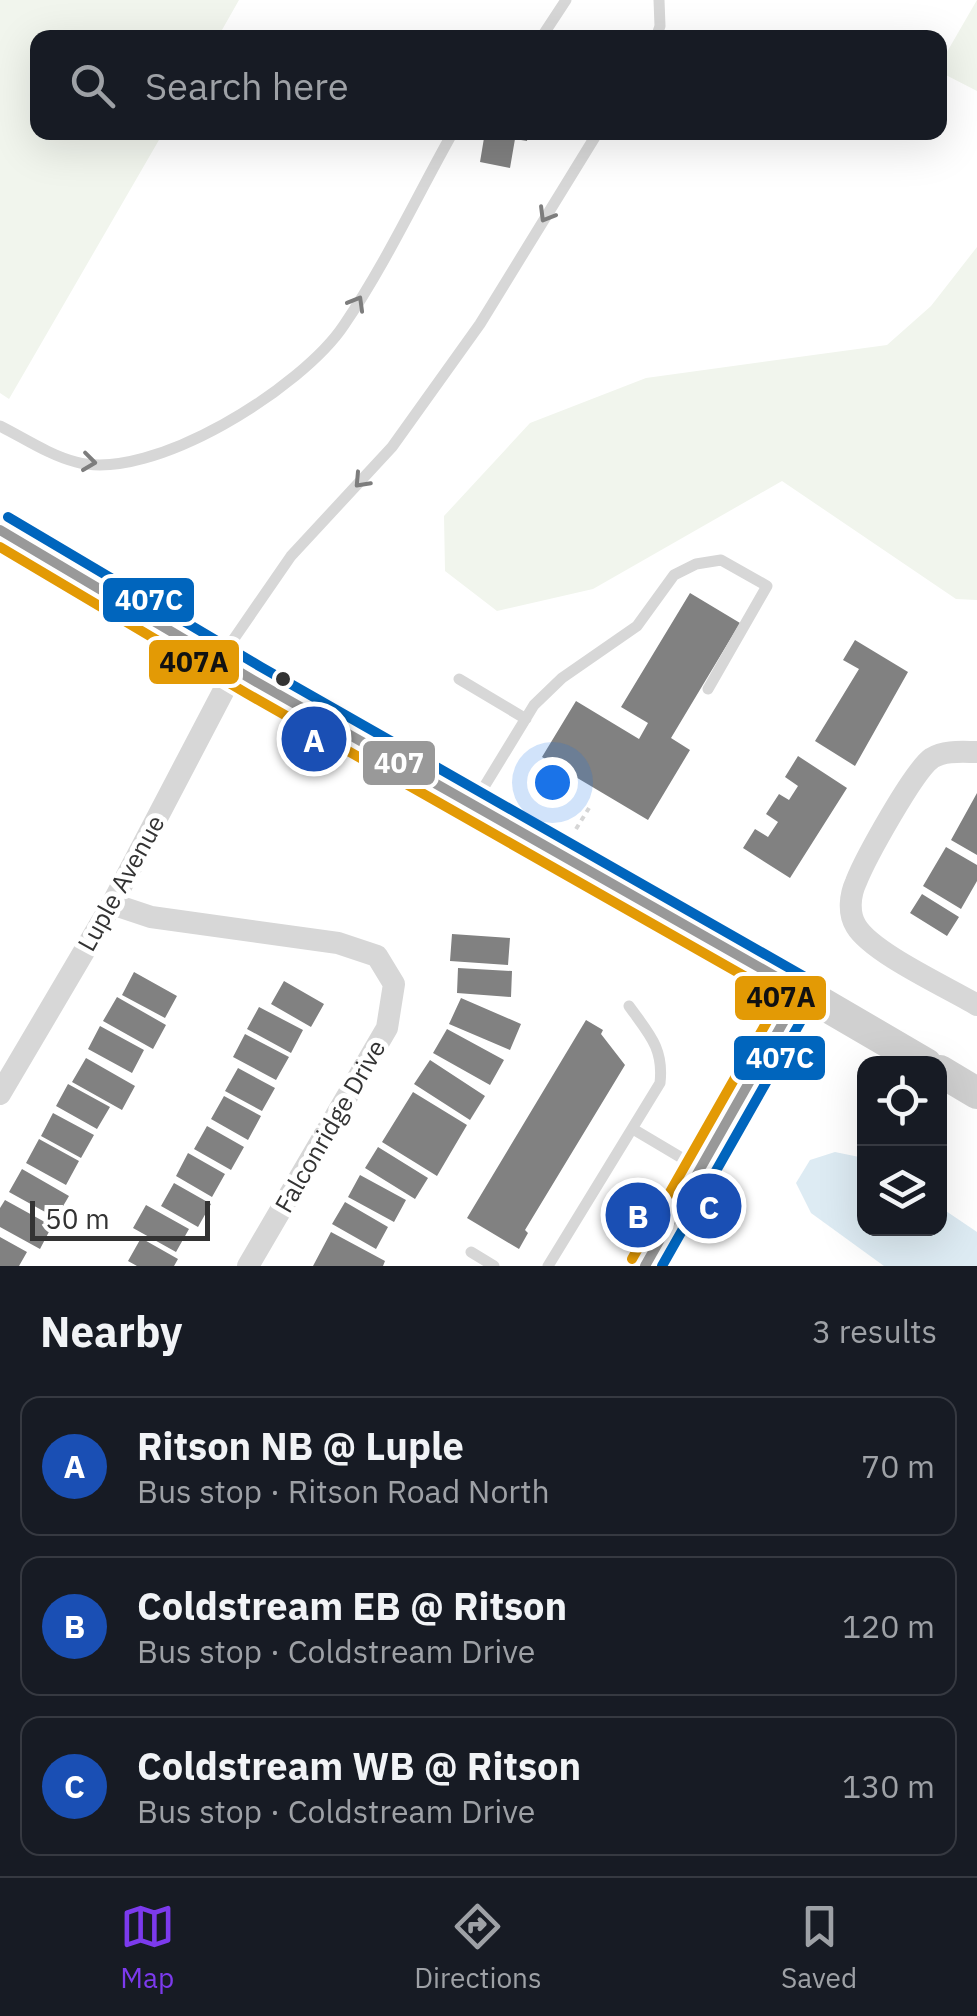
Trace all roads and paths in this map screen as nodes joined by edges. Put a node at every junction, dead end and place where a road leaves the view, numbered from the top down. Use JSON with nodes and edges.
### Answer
{"nodes":[{"id":1,"x":566,"y":0,"type":"edge"},
{"id":2,"x":660,"y":0,"type":"edge"},
{"id":3,"x":547,"y":30,"type":"edge"},
{"id":4,"x":659,"y":30,"type":"edge"},
{"id":5,"x":448,"y":140,"type":"edge"},
{"id":6,"x":593,"y":140,"type":"edge"},
{"id":7,"x":0,"y":426,"type":"edge"},
{"id":8,"x":0,"y":530,"type":"edge"},
{"id":9,"x":228,"y":663,"type":"junction"},
{"id":10,"x":459,"y":679,"type":"dead end"},
{"id":11,"x":708,"y":690,"type":"dead end"},
{"id":12,"x":526,"y":719,"type":"junction"},
{"id":13,"x":977,"y":752,"type":"edge"},
{"id":14,"x":473,"y":804,"type":"junction"},
{"id":15,"x":589,"y":808,"type":"dead end"},
{"id":16,"x":575,"y":832,"type":"dead end"},
{"id":17,"x":112,"y":904,"type":"junction"},
{"id":18,"x":801,"y":990,"type":"junction"},
{"id":19,"x":977,"y":1005,"type":"edge"},
{"id":20,"x":629,"y":1006,"type":"dead end"},
{"id":21,"x":912,"y":1056,"type":"edge"},
{"id":22,"x":947,"y":1075,"type":"edge"},
{"id":23,"x":977,"y":1093,"type":"edge"},
{"id":24,"x":0,"y":1094,"type":"edge"},
{"id":25,"x":633,"y":1129,"type":"junction"},
{"id":26,"x":700,"y":1169,"type":"junction"},
{"id":27,"x":471,"y":1252,"type":"dead end"},
{"id":28,"x":248,"y":1266,"type":"edge"},
{"id":29,"x":494,"y":1266,"type":"edge"},
{"id":30,"x":548,"y":1266,"type":"edge"},
{"id":31,"x":645,"y":1266,"type":"edge"}],
"edges":[{"from":1,"to":3,"type":"lane"},
{"from":2,"to":4,"type":"lane"},
{"from":7,"to":5,"type":"lane","one_way":true},
{"from":6,"to":9,"type":"lane","one_way":true},
{"from":8,"to":9,"type":"main road"},
{"from":9,"to":14,"type":"main road"},
{"from":9,"to":17,"type":"street","name":"Luple Avenue"},
{"from":10,"to":12,"type":"lane"},
{"from":11,"to":12,"type":"lane"},
{"from":12,"to":14,"type":"lane"},
{"from":13,"to":19,"type":"street"},
{"from":14,"to":18,"type":"main road"},
{"from":15,"to":16,"type":"path"},
{"from":17,"to":24,"type":"street","name":"Luple Avenue"},
{"from":17,"to":28,"type":"street","name":"Falconridge Drive"},
{"from":18,"to":21,"type":"main road"},
{"from":18,"to":26,"type":"main road"},
{"from":20,"to":25,"type":"lane"},
{"from":22,"to":23,"type":"main road"},
{"from":25,"to":26,"type":"lane"},
{"from":25,"to":30,"type":"lane"},
{"from":26,"to":31,"type":"main road"},
{"from":27,"to":29,"type":"lane"}]}
